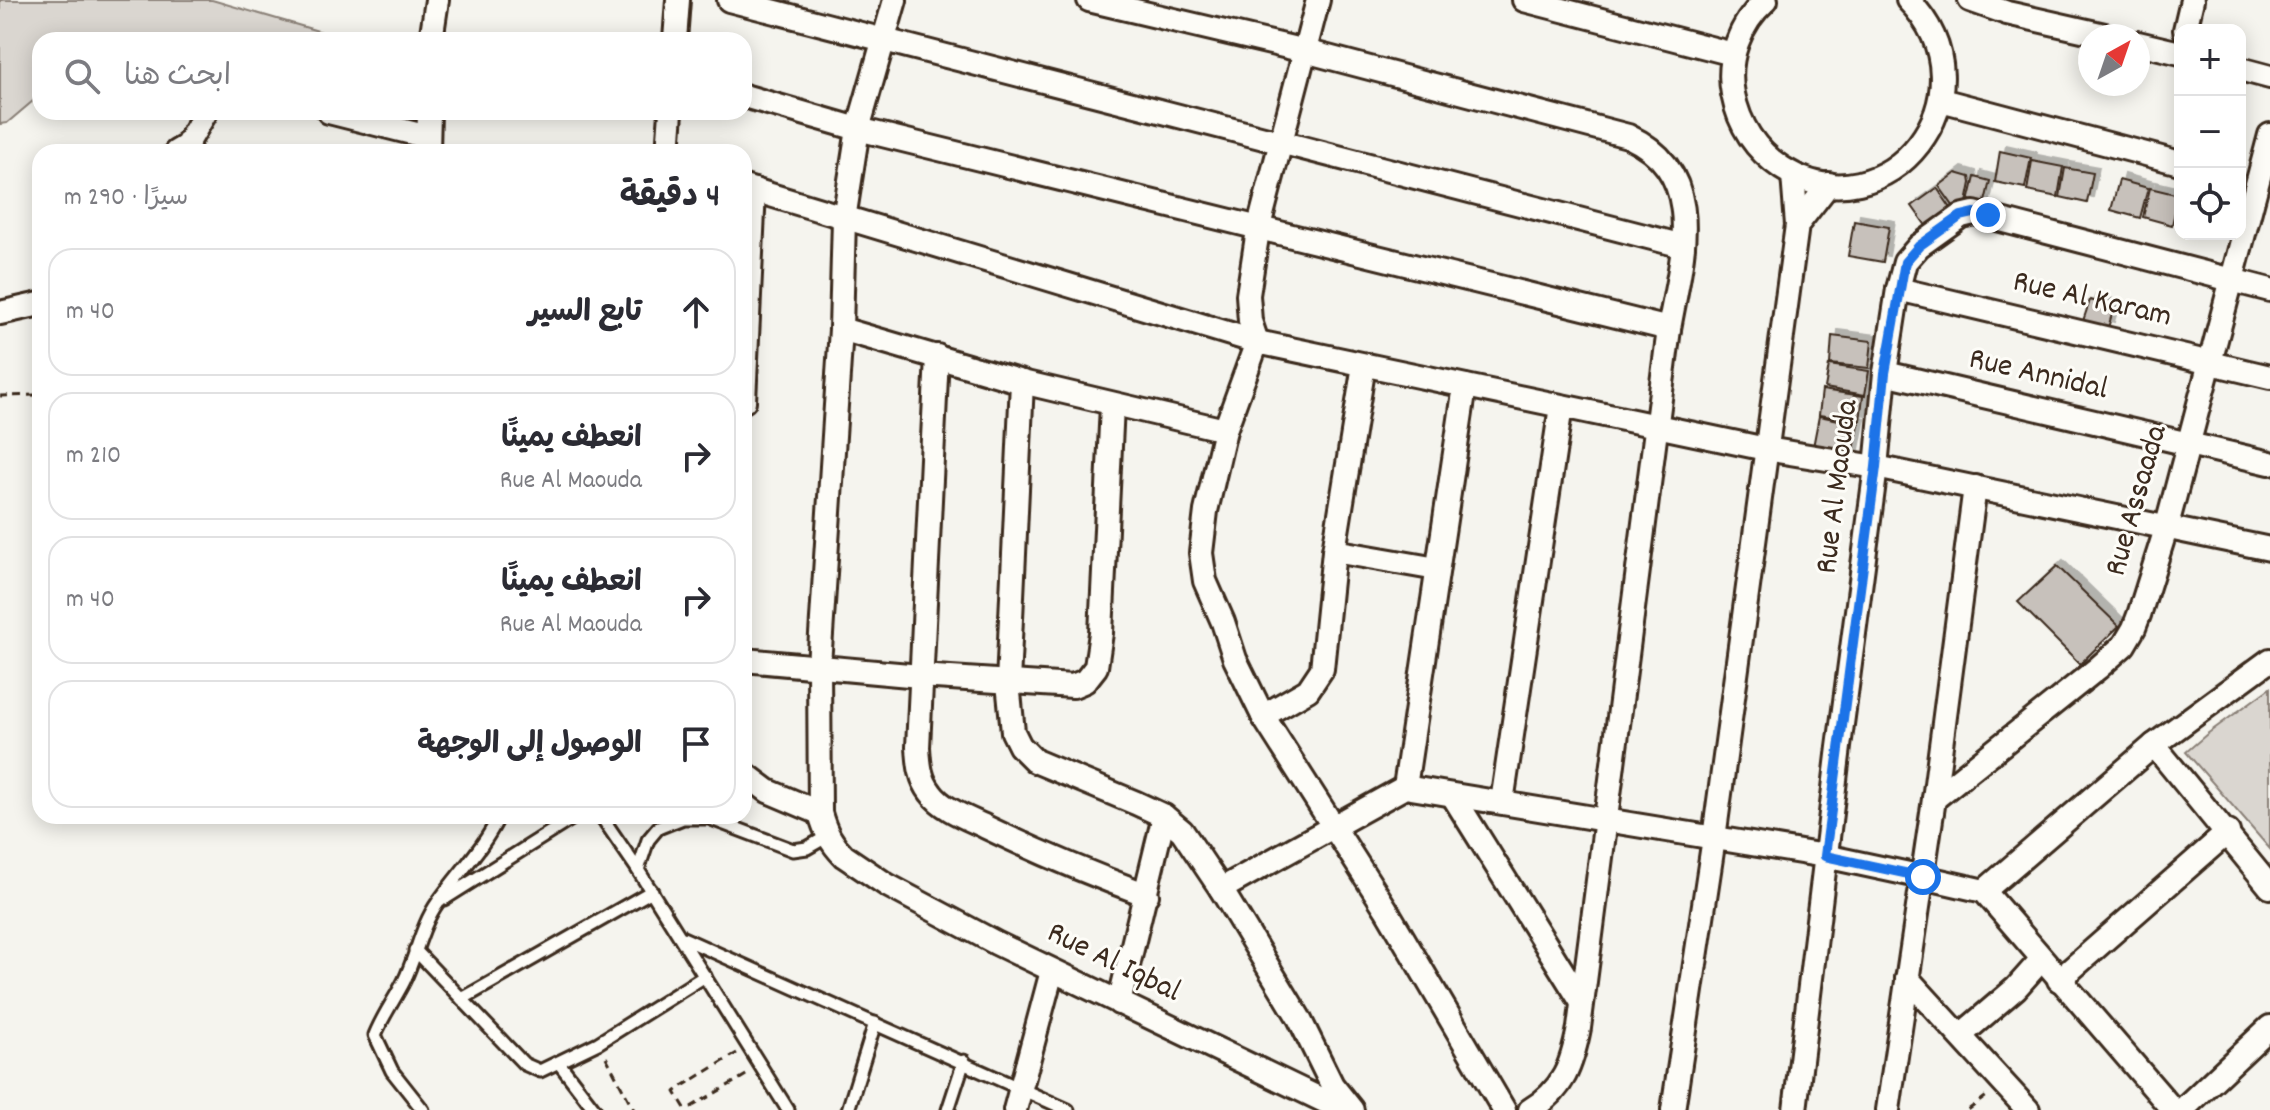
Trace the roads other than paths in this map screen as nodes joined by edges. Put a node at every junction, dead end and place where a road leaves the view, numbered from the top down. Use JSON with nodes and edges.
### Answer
{"nodes":[{"id":1,"x":437,"y":0,"type":"edge"},
{"id":2,"x":678,"y":0,"type":"edge"},
{"id":3,"x":729,"y":0,"type":"edge"},
{"id":4,"x":895,"y":0,"type":"edge"},
{"id":5,"x":1089,"y":0,"type":"edge"},
{"id":6,"x":1318,"y":0,"type":"edge"},
{"id":7,"x":1524,"y":0,"type":"edge"},
{"id":8,"x":1766,"y":0,"type":"edge"},
{"id":9,"x":2192,"y":0,"type":"edge"},
{"id":10,"x":1911,"y":1,"type":"edge"},
{"id":11,"x":1982,"y":2,"type":"edge"},
{"id":12,"x":2186,"y":24,"type":"edge"},
{"id":13,"x":2078,"y":29,"type":"edge"},
{"id":14,"x":432,"y":32,"type":"edge"},
{"id":15,"x":676,"y":32,"type":"edge"},
{"id":16,"x":885,"y":42,"type":"junction"},
{"id":17,"x":2150,"y":46,"type":"edge"},
{"id":18,"x":1305,"y":51,"type":"junction"},
{"id":19,"x":2174,"y":51,"type":"edge"},
{"id":20,"x":1733,"y":54,"type":"junction"},
{"id":21,"x":2246,"y":71,"type":"edge"},
{"id":22,"x":2270,"y":77,"type":"edge"},
{"id":23,"x":752,"y":98,"type":"edge"},
{"id":24,"x":1941,"y":100,"type":"junction"},
{"id":25,"x":201,"y":120,"type":"edge"},
{"id":26,"x":354,"y":120,"type":"edge"},
{"id":27,"x":429,"y":120,"type":"edge"},
{"id":28,"x":670,"y":120,"type":"edge"},
{"id":29,"x":858,"y":129,"type":"junction"},
{"id":30,"x":2270,"y":135,"type":"edge"},
{"id":31,"x":1282,"y":143,"type":"junction"},
{"id":32,"x":187,"y":144,"type":"edge"},
{"id":33,"x":428,"y":144,"type":"edge"},
{"id":34,"x":669,"y":144,"type":"edge"},
{"id":35,"x":2174,"y":161,"type":"edge"},
{"id":36,"x":1793,"y":175,"type":"junction"},
{"id":37,"x":2256,"y":181,"type":"edge"},
{"id":38,"x":1829,"y":184,"type":"junction"},
{"id":39,"x":752,"y":190,"type":"edge"},
{"id":40,"x":844,"y":219,"type":"junction"},
{"id":41,"x":1797,"y":225,"type":"junction"},
{"id":42,"x":1258,"y":230,"type":"junction"},
{"id":43,"x":1683,"y":246,"type":"junction"},
{"id":44,"x":2231,"y":280,"type":"junction"},
{"id":45,"x":1898,"y":289,"type":"junction"},
{"id":46,"x":2270,"y":290,"type":"edge"},
{"id":47,"x":32,"y":306,"type":"edge"},
{"id":48,"x":0,"y":313,"type":"edge"},
{"id":49,"x":841,"y":329,"type":"junction"},
{"id":50,"x":1669,"y":329,"type":"junction"},
{"id":51,"x":1257,"y":342,"type":"junction"},
{"id":52,"x":937,"y":356,"type":"junction"},
{"id":53,"x":2209,"y":361,"type":"junction"},
{"id":54,"x":1364,"y":365,"type":"junction"},
{"id":55,"x":1885,"y":373,"type":"junction"},
{"id":56,"x":2270,"y":377,"type":"edge"},
{"id":57,"x":1022,"y":382,"type":"junction"},
{"id":58,"x":1465,"y":386,"type":"junction"},
{"id":59,"x":1112,"y":405,"type":"junction"},
{"id":60,"x":1561,"y":406,"type":"junction"},
{"id":61,"x":1658,"y":425,"type":"junction"},
{"id":62,"x":1225,"y":430,"type":"junction"},
{"id":63,"x":2188,"y":444,"type":"junction"},
{"id":64,"x":1766,"y":449,"type":"junction"},
{"id":65,"x":2270,"y":463,"type":"edge"},
{"id":66,"x":1876,"y":467,"type":"junction"},
{"id":67,"x":1975,"y":487,"type":"junction"},
{"id":68,"x":2166,"y":529,"type":"junction"},
{"id":69,"x":2270,"y":549,"type":"edge"},
{"id":70,"x":1334,"y":551,"type":"junction"},
{"id":71,"x":1437,"y":569,"type":"junction"},
{"id":72,"x":2270,"y":660,"type":"edge"},
{"id":73,"x":752,"y":661,"type":"edge"},
{"id":74,"x":819,"y":665,"type":"junction"},
{"id":75,"x":920,"y":676,"type":"junction"},
{"id":76,"x":1008,"y":683,"type":"junction"},
{"id":77,"x":1263,"y":716,"type":"junction"},
{"id":78,"x":2154,"y":745,"type":"junction"},
{"id":79,"x":752,"y":779,"type":"edge"},
{"id":80,"x":1405,"y":787,"type":"junction"},
{"id":81,"x":1453,"y":796,"type":"junction"},
{"id":82,"x":1934,"y":799,"type":"junction"},
{"id":83,"x":1502,"y":802,"type":"junction"},
{"id":84,"x":820,"y":813,"type":"junction"},
{"id":85,"x":1164,"y":816,"type":"junction"},
{"id":86,"x":1605,"y":820,"type":"junction"},
{"id":87,"x":494,"y":824,"type":"edge"},
{"id":88,"x":563,"y":824,"type":"edge"},
{"id":89,"x":606,"y":824,"type":"edge"},
{"id":90,"x":668,"y":824,"type":"edge"},
{"id":91,"x":725,"y":824,"type":"edge"},
{"id":92,"x":1332,"y":827,"type":"junction"},
{"id":93,"x":2228,"y":832,"type":"junction"},
{"id":94,"x":828,"y":836,"type":"junction"},
{"id":95,"x":1714,"y":838,"type":"junction"},
{"id":96,"x":1825,"y":856,"type":"junction"},
{"id":97,"x":638,"y":870,"type":"junction"},
{"id":98,"x":1923,"y":877,"type":"junction"},
{"id":99,"x":2270,"y":887,"type":"edge"},
{"id":100,"x":1221,"y":889,"type":"junction"},
{"id":101,"x":652,"y":891,"type":"junction"},
{"id":102,"x":1984,"y":891,"type":"junction"},
{"id":103,"x":1147,"y":895,"type":"junction"},
{"id":104,"x":437,"y":904,"type":"junction"},
{"id":105,"x":683,"y":938,"type":"junction"},
{"id":106,"x":415,"y":950,"type":"junction"},
{"id":107,"x":2041,"y":960,"type":"junction"},
{"id":108,"x":1052,"y":971,"type":"junction"},
{"id":109,"x":705,"y":976,"type":"junction"},
{"id":110,"x":1907,"y":978,"type":"junction"},
{"id":111,"x":2059,"y":980,"type":"junction"},
{"id":112,"x":462,"y":999,"type":"junction"},
{"id":113,"x":1581,"y":1001,"type":"junction"},
{"id":114,"x":1119,"y":1003,"type":"junction"},
{"id":115,"x":875,"y":1023,"type":"junction"},
{"id":116,"x":2270,"y":1027,"type":"edge"},
{"id":117,"x":1961,"y":1035,"type":"junction"},
{"id":118,"x":964,"y":1061,"type":"junction"},
{"id":119,"x":559,"y":1063,"type":"junction"},
{"id":120,"x":1021,"y":1088,"type":"junction"},
{"id":121,"x":423,"y":1110,"type":"edge"},
{"id":122,"x":595,"y":1110,"type":"edge"},
{"id":123,"x":788,"y":1110,"type":"edge"},
{"id":124,"x":848,"y":1110,"type":"edge"},
{"id":125,"x":948,"y":1110,"type":"edge"},
{"id":126,"x":1015,"y":1110,"type":"edge"},
{"id":127,"x":1068,"y":1110,"type":"edge"},
{"id":128,"x":1343,"y":1110,"type":"edge"},
{"id":129,"x":1352,"y":1110,"type":"edge"},
{"id":130,"x":1504,"y":1110,"type":"edge"},
{"id":131,"x":1530,"y":1110,"type":"edge"},
{"id":132,"x":1673,"y":1110,"type":"edge"},
{"id":133,"x":1795,"y":1110,"type":"edge"},
{"id":134,"x":1888,"y":1110,"type":"edge"},
{"id":135,"x":2028,"y":1110,"type":"edge"},
{"id":136,"x":2173,"y":1110,"type":"edge"},
{"id":137,"x":2182,"y":1110,"type":"edge"}],
"edges":[{"from":1,"to":14,"type":"street"},
{"from":2,"to":15,"type":"street"},
{"from":3,"to":16,"type":"street"},
{"from":4,"to":16,"type":"street"},
{"from":5,"to":18,"type":"street"},
{"from":6,"to":18,"type":"street"},
{"from":7,"to":20,"type":"street"},
{"from":8,"to":20,"type":"street"},
{"from":9,"to":12,"type":"street"},
{"from":10,"to":24,"type":"street"},
{"from":11,"to":13,"type":"street"},
{"from":16,"to":29,"type":"street"},
{"from":16,"to":31,"type":"street"},
{"from":17,"to":19,"type":"street"},
{"from":18,"to":31,"type":"street"},
{"from":18,"to":43,"type":"street"},
{"from":20,"to":36,"type":"street"},
{"from":21,"to":22,"type":"street"},
{"from":23,"to":29,"type":"street"},
{"from":24,"to":35,"type":"street"},
{"from":24,"to":38,"type":"street"},
{"from":25,"to":32,"type":"street"},
{"from":26,"to":33,"type":"street"},
{"from":27,"to":33,"type":"street"},
{"from":28,"to":34,"type":"street"},
{"from":29,"to":40,"type":"street"},
{"from":29,"to":42,"type":"street"},
{"from":30,"to":37,"type":"street","name":"Rue Assaada"},
{"from":31,"to":42,"type":"street"},
{"from":31,"to":43,"type":"street"},
{"from":36,"to":38,"type":"street"},
{"from":36,"to":41,"type":"street"},
{"from":37,"to":44,"type":"street","name":"Rue Assaada"},
{"from":38,"to":41,"type":"street"},
{"from":39,"to":40,"type":"street"},
{"from":40,"to":49,"type":"street"},
{"from":40,"to":51,"type":"street"},
{"from":41,"to":64,"type":"street"},
{"from":42,"to":50,"type":"street"},
{"from":42,"to":51,"type":"street"},
{"from":43,"to":50,"type":"street"},
{"from":44,"to":45,"type":"street","name":"Rue Al Maouda"},
{"from":44,"to":46,"type":"street","name":"Rue Al Maouda"},
{"from":44,"to":53,"type":"street","name":"Rue Assaada"},
{"from":45,"to":53,"type":"street","name":"Rue Al Karam"},
{"from":45,"to":55,"type":"street","name":"Rue Al Maouda"},
{"from":47,"to":48,"type":"street"},
{"from":49,"to":52,"type":"street"},
{"from":49,"to":74,"type":"street"},
{"from":50,"to":61,"type":"street"},
{"from":51,"to":54,"type":"street"},
{"from":51,"to":62,"type":"street"},
{"from":52,"to":57,"type":"street"},
{"from":52,"to":75,"type":"street"},
{"from":53,"to":56,"type":"street","name":"Rue Al Karam"},
{"from":53,"to":63,"type":"street","name":"Rue Assaada"},
{"from":54,"to":58,"type":"street"},
{"from":54,"to":70,"type":"street"},
{"from":55,"to":63,"type":"street","name":"Rue Annidal"},
{"from":55,"to":66,"type":"street","name":"Rue Al Maouda"},
{"from":57,"to":59,"type":"street"},
{"from":57,"to":76,"type":"street"},
{"from":58,"to":60,"type":"street"},
{"from":58,"to":71,"type":"street"},
{"from":59,"to":62,"type":"street"},
{"from":59,"to":76,"type":"street"},
{"from":60,"to":61,"type":"street"},
{"from":60,"to":83,"type":"street"},
{"from":61,"to":64,"type":"street"},
{"from":61,"to":86,"type":"street"},
{"from":62,"to":77,"type":"street"},
{"from":63,"to":65,"type":"street","name":"Rue Annidal"},
{"from":63,"to":68,"type":"street","name":"Rue Assaada"},
{"from":64,"to":66,"type":"street"},
{"from":64,"to":95,"type":"street"},
{"from":66,"to":67,"type":"street"},
{"from":66,"to":96,"type":"street","name":"Rue Al Maouda"},
{"from":67,"to":68,"type":"street"},
{"from":67,"to":82,"type":"street"},
{"from":68,"to":69,"type":"street"},
{"from":68,"to":82,"type":"street","name":"Rue Assaada"},
{"from":70,"to":71,"type":"street"},
{"from":70,"to":77,"type":"street"},
{"from":71,"to":80,"type":"street"},
{"from":72,"to":78,"type":"street"},
{"from":73,"to":74,"type":"street"},
{"from":74,"to":75,"type":"street"},
{"from":74,"to":84,"type":"street"},
{"from":75,"to":76,"type":"street"},
{"from":75,"to":103,"type":"street"},
{"from":76,"to":85,"type":"street"},
{"from":77,"to":92,"type":"street"},
{"from":78,"to":93,"type":"street"},
{"from":78,"to":102,"type":"street"},
{"from":79,"to":84,"type":"street"},
{"from":80,"to":81,"type":"street"},
{"from":80,"to":92,"type":"street"},
{"from":81,"to":83,"type":"street"},
{"from":81,"to":113,"type":"street"},
{"from":82,"to":98,"type":"street"},
{"from":83,"to":86,"type":"street"},
{"from":84,"to":94,"type":"street"},
{"from":85,"to":100,"type":"street"},
{"from":85,"to":103,"type":"street"},
{"from":86,"to":95,"type":"street"},
{"from":86,"to":113,"type":"street"},
{"from":87,"to":104,"type":"lane"},
{"from":88,"to":104,"type":"lane"},
{"from":89,"to":97,"type":"lane"},
{"from":90,"to":97,"type":"lane"},
{"from":91,"to":94,"type":"lane"},
{"from":92,"to":100,"type":"street"},
{"from":92,"to":130,"type":"street"},
{"from":93,"to":99,"type":"street"},
{"from":93,"to":111,"type":"street"},
{"from":94,"to":108,"type":"street","name":"Rue Al Iqbal"},
{"from":95,"to":96,"type":"street"},
{"from":95,"to":132,"type":"street"},
{"from":96,"to":98,"type":"street"},
{"from":96,"to":133,"type":"street","name":"Rue Al Maouda"},
{"from":97,"to":101,"type":"lane"},
{"from":98,"to":102,"type":"street"},
{"from":98,"to":110,"type":"street"},
{"from":100,"to":129,"type":"street"},
{"from":101,"to":105,"type":"lane"},
{"from":101,"to":112,"type":"lane"},
{"from":102,"to":107,"type":"street"},
{"from":103,"to":114,"type":"street"},
{"from":104,"to":106,"type":"lane"},
{"from":105,"to":109,"type":"lane"},
{"from":105,"to":115,"type":"lane"},
{"from":106,"to":112,"type":"lane"},
{"from":106,"to":121,"type":"lane"},
{"from":107,"to":111,"type":"street"},
{"from":107,"to":117,"type":"street"},
{"from":108,"to":114,"type":"street","name":"Rue Al Iqbal"},
{"from":108,"to":120,"type":"street"},
{"from":109,"to":119,"type":"lane"},
{"from":109,"to":123,"type":"lane"},
{"from":110,"to":117,"type":"street"},
{"from":110,"to":134,"type":"street"},
{"from":111,"to":136,"type":"street"},
{"from":112,"to":119,"type":"lane"},
{"from":113,"to":131,"type":"street"},
{"from":114,"to":128,"type":"street","name":"Rue Al Iqbal"},
{"from":115,"to":118,"type":"lane"},
{"from":115,"to":124,"type":"lane"},
{"from":116,"to":137,"type":"street"},
{"from":117,"to":135,"type":"street"},
{"from":118,"to":120,"type":"lane"},
{"from":118,"to":125,"type":"lane"},
{"from":119,"to":122,"type":"lane"},
{"from":120,"to":126,"type":"street"},
{"from":120,"to":127,"type":"lane"}]}
